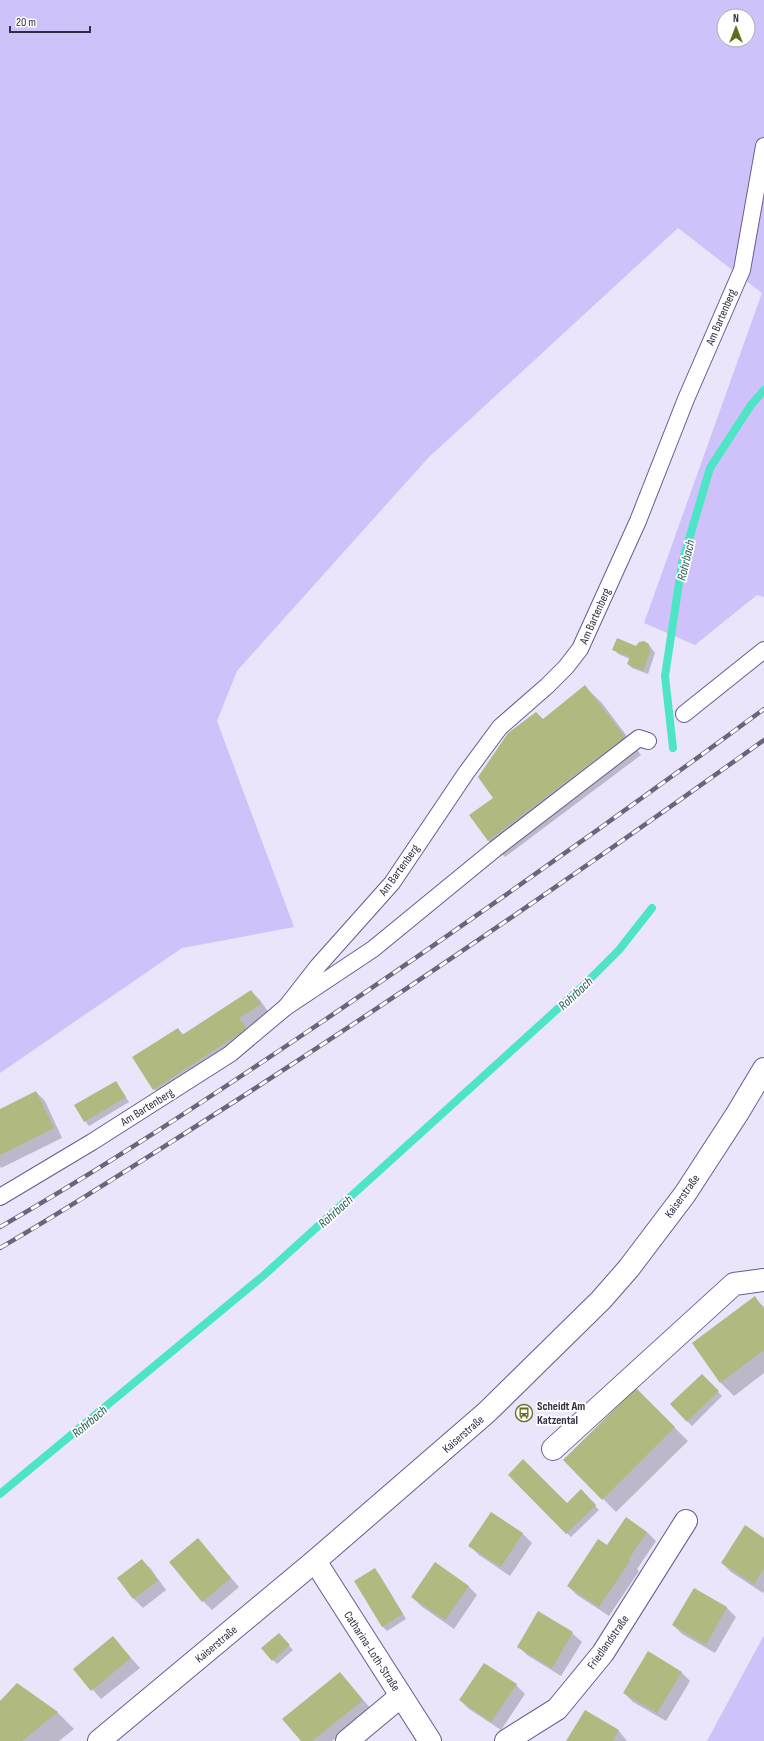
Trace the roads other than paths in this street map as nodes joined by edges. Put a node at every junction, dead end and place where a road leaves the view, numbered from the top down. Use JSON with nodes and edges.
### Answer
{"nodes":[{"id":1,"x":764,"y":146,"type":"edge"},
{"id":2,"x":764,"y":650,"type":"edge"},
{"id":3,"x":684,"y":714,"type":"dead end"},
{"id":4,"x":648,"y":741,"type":"dead end"},
{"id":5,"x":286,"y":1007,"type":"junction"},
{"id":6,"x":764,"y":1069,"type":"edge"},
{"id":7,"x":0,"y":1197,"type":"edge"},
{"id":8,"x":764,"y":1280,"type":"edge"},
{"id":9,"x":553,"y":1449,"type":"dead end"},
{"id":10,"x":686,"y":1521,"type":"dead end"},
{"id":11,"x":315,"y":1561,"type":"junction"},
{"id":12,"x":401,"y":1696,"type":"junction"},
{"id":13,"x":100,"y":1741,"type":"edge"},
{"id":14,"x":347,"y":1741,"type":"edge"},
{"id":15,"x":430,"y":1741,"type":"edge"},
{"id":16,"x":506,"y":1741,"type":"edge"}],
"edges":[{"from":1,"to":5,"type":"lane","name":"Am Bartenberg"},
{"from":2,"to":3,"type":"lane"},
{"from":4,"to":5,"type":"lane","name":"Am Bartenberg"},
{"from":5,"to":7,"type":"lane","name":"Am Bartenberg"},
{"from":6,"to":11,"type":"main road","name":"Kaiserstraße"},
{"from":8,"to":9,"type":"main road"},
{"from":10,"to":16,"type":"main road","name":"Friedlandstraße"},
{"from":11,"to":12,"type":"main road","name":"Catharina-Loth-Straße"},
{"from":11,"to":13,"type":"main road","name":"Kaiserstraße"},
{"from":12,"to":14,"type":"main road"},
{"from":12,"to":15,"type":"main road","name":"Catharina-Loth-Straße"}]}
